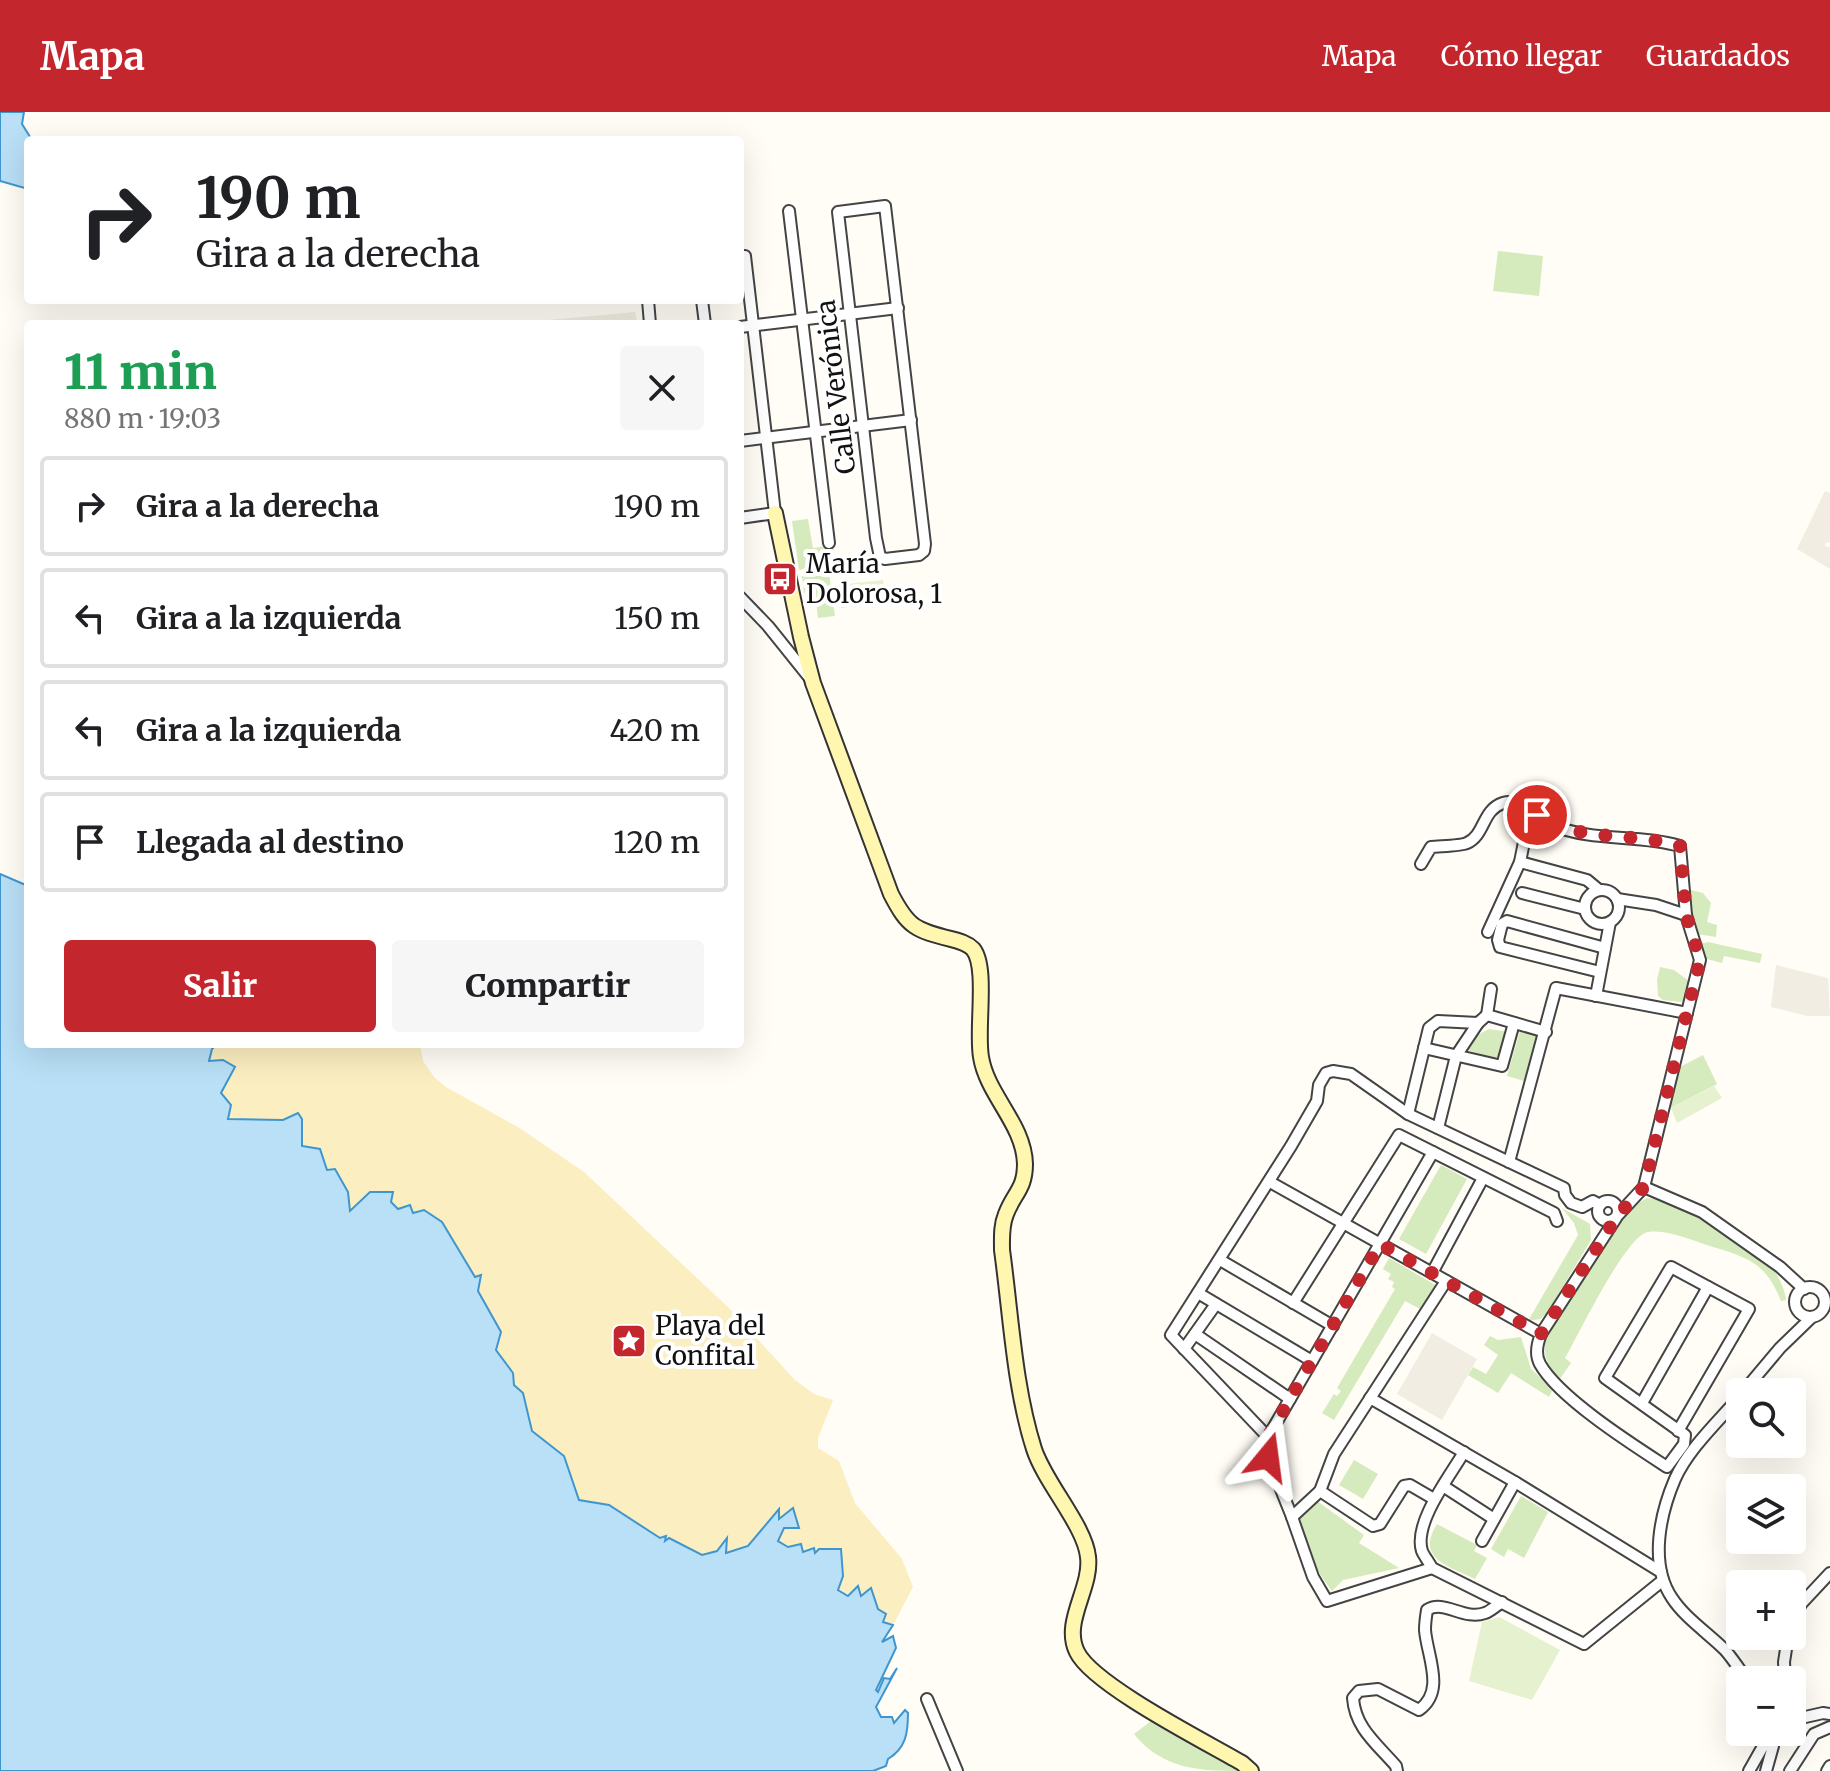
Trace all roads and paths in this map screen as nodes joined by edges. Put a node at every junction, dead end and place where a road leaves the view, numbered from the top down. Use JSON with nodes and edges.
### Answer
{"nodes":[{"id":1,"x":789,"y":211,"type":"dead end"},
{"id":2,"x":745,"y":256,"type":"dead end"},
{"id":3,"x":898,"y":308,"type":"junction"},
{"id":4,"x":849,"y":314,"type":"junction"},
{"id":5,"x":802,"y":320,"type":"junction"},
{"id":6,"x":753,"y":325,"type":"junction"},
{"id":7,"x":744,"y":326,"type":"edge"},
{"id":8,"x":911,"y":420,"type":"junction"},
{"id":9,"x":863,"y":426,"type":"junction"},
{"id":10,"x":817,"y":432,"type":"junction"},
{"id":11,"x":768,"y":438,"type":"junction"},
{"id":12,"x":744,"y":441,"type":"edge"},
{"id":13,"x":775,"y":513,"type":"junction"},
{"id":14,"x":744,"y":517,"type":"edge"},
{"id":15,"x":829,"y":543,"type":"dead end"},
{"id":16,"x":744,"y":601,"type":"edge"},
{"id":17,"x":768,"y":626,"type":"junction"},
{"id":18,"x":797,"y":640,"type":"junction"},
{"id":19,"x":813,"y":683,"type":"junction"},
{"id":20,"x":1526,"y":832,"type":"dead end"},
{"id":21,"x":1520,"y":862,"type":"junction"},
{"id":22,"x":1421,"y":864,"type":"dead end"},
{"id":23,"x":1599,"y":890,"type":"junction"},
{"id":24,"x":1522,"y":893,"type":"dead end"},
{"id":25,"x":1617,"y":899,"type":"junction"},
{"id":26,"x":1585,"y":909,"type":"junction"},
{"id":27,"x":1686,"y":915,"type":"junction"},
{"id":28,"x":1610,"y":922,"type":"junction"},
{"id":29,"x":1488,"y":932,"type":"dead end"},
{"id":30,"x":1605,"y":948,"type":"junction"},
{"id":31,"x":1600,"y":972,"type":"junction"},
{"id":32,"x":1491,"y":989,"type":"dead end"},
{"id":33,"x":1596,"y":996,"type":"junction"},
{"id":34,"x":1687,"y":1013,"type":"junction"},
{"id":35,"x":1482,"y":1019,"type":"junction"},
{"id":36,"x":1514,"y":1023,"type":"junction"},
{"id":37,"x":1546,"y":1032,"type":"junction"},
{"id":38,"x":1424,"y":1048,"type":"junction"},
{"id":39,"x":1456,"y":1056,"type":"junction"},
{"id":40,"x":1408,"y":1114,"type":"junction"},
{"id":41,"x":1438,"y":1128,"type":"junction"},
{"id":42,"x":1433,"y":1152,"type":"junction"},
{"id":43,"x":1509,"y":1162,"type":"junction"},
{"id":44,"x":1483,"y":1178,"type":"junction"},
{"id":45,"x":1270,"y":1182,"type":"junction"},
{"id":46,"x":1643,"y":1188,"type":"junction"},
{"id":47,"x":1612,"y":1202,"type":"junction"},
{"id":48,"x":1600,"y":1205,"type":"junction"},
{"id":49,"x":1617,"y":1216,"type":"junction"},
{"id":50,"x":1602,"y":1219,"type":"junction"},
{"id":51,"x":1557,"y":1221,"type":"dead end"},
{"id":52,"x":1343,"y":1224,"type":"junction"},
{"id":53,"x":1380,"y":1244,"type":"junction"},
{"id":54,"x":1598,"y":1244,"type":"junction"},
{"id":55,"x":1220,"y":1260,"type":"junction"},
{"id":56,"x":1780,"y":1267,"type":"junction"},
{"id":57,"x":1432,"y":1273,"type":"junction"},
{"id":58,"x":1446,"y":1281,"type":"junction"},
{"id":59,"x":1708,"y":1287,"type":"junction"},
{"id":60,"x":1804,"y":1289,"type":"junction"},
{"id":61,"x":1825,"y":1289,"type":"edge"},
{"id":62,"x":1198,"y":1293,"type":"junction"},
{"id":63,"x":1827,"y":1302,"type":"edge"},
{"id":64,"x":1293,"y":1303,"type":"junction"},
{"id":65,"x":1216,"y":1304,"type":"junction"},
{"id":66,"x":1796,"y":1305,"type":"junction"},
{"id":67,"x":1812,"y":1317,"type":"junction"},
{"id":68,"x":1333,"y":1326,"type":"junction"},
{"id":69,"x":1195,"y":1334,"type":"junction"},
{"id":70,"x":1541,"y":1334,"type":"junction"},
{"id":71,"x":1790,"y":1338,"type":"junction"},
{"id":72,"x":1184,"y":1349,"type":"junction"},
{"id":73,"x":1312,"y":1361,"type":"junction"},
{"id":74,"x":1756,"y":1378,"type":"edge"},
{"id":75,"x":1370,"y":1398,"type":"junction"},
{"id":76,"x":1290,"y":1399,"type":"junction"},
{"id":77,"x":1642,"y":1403,"type":"junction"},
{"id":78,"x":1726,"y":1413,"type":"edge"},
{"id":79,"x":1678,"y":1431,"type":"junction"},
{"id":80,"x":1268,"y":1437,"type":"junction"},
{"id":81,"x":1464,"y":1452,"type":"junction"},
{"id":82,"x":1515,"y":1482,"type":"junction"},
{"id":83,"x":1443,"y":1486,"type":"junction"},
{"id":84,"x":1320,"y":1491,"type":"junction"},
{"id":85,"x":1434,"y":1499,"type":"junction"},
{"id":86,"x":1292,"y":1517,"type":"junction"},
{"id":87,"x":1494,"y":1519,"type":"junction"},
{"id":88,"x":1482,"y":1541,"type":"dead end"},
{"id":89,"x":1432,"y":1568,"type":"junction"},
{"id":90,"x":1830,"y":1573,"type":"edge"},
{"id":91,"x":1662,"y":1576,"type":"junction"},
{"id":92,"x":1806,"y":1599,"type":"edge"},
{"id":93,"x":1502,"y":1602,"type":"junction"},
{"id":94,"x":1736,"y":1666,"type":"edge"},
{"id":95,"x":927,"y":1699,"type":"dead end"},
{"id":96,"x":1830,"y":1714,"type":"edge"},
{"id":97,"x":1806,"y":1717,"type":"edge"},
{"id":98,"x":1830,"y":1727,"type":"edge"},
{"id":99,"x":1764,"y":1746,"type":"edge"},
{"id":100,"x":1773,"y":1746,"type":"edge"},
{"id":101,"x":957,"y":1771,"type":"edge"},
{"id":102,"x":1251,"y":1771,"type":"edge"},
{"id":103,"x":1397,"y":1771,"type":"edge"},
{"id":104,"x":1749,"y":1771,"type":"edge"},
{"id":105,"x":1766,"y":1771,"type":"edge"},
{"id":106,"x":1790,"y":1771,"type":"edge"}],
"edges":[{"from":1,"to":5,"type":"street"},
{"from":2,"to":6,"type":"street"},
{"from":3,"to":4,"type":"street"},
{"from":3,"to":4,"type":"street","name":"Calle Verónica"},
{"from":3,"to":8,"type":"street"},
{"from":4,"to":5,"type":"street"},
{"from":4,"to":9,"type":"street","name":"Calle Verónica"},
{"from":5,"to":6,"type":"street"},
{"from":5,"to":10,"type":"street"},
{"from":6,"to":7,"type":"street"},
{"from":6,"to":11,"type":"street"},
{"from":8,"to":9,"type":"street"},
{"from":8,"to":9,"type":"street","name":"Calle Verónica"},
{"from":9,"to":10,"type":"street"},
{"from":10,"to":11,"type":"street"},
{"from":10,"to":15,"type":"street"},
{"from":11,"to":12,"type":"street"},
{"from":11,"to":13,"type":"street"},
{"from":13,"to":14,"type":"street"},
{"from":13,"to":18,"type":"street"},
{"from":16,"to":17,"type":"street"},
{"from":17,"to":18,"type":"street"},
{"from":17,"to":19,"type":"street"},
{"from":18,"to":19,"type":"street"},
{"from":19,"to":102,"type":"street"},
{"from":20,"to":21,"type":"street"},
{"from":21,"to":23,"type":"street"},
{"from":21,"to":29,"type":"street"},
{"from":22,"to":27,"type":"street"},
{"from":23,"to":25,"type":"street"},
{"from":23,"to":26,"type":"street"},
{"from":24,"to":26,"type":"street"},
{"from":25,"to":27,"type":"street"},
{"from":25,"to":28,"type":"street"},
{"from":26,"to":28,"type":"street"},
{"from":27,"to":34,"type":"street"},
{"from":28,"to":30,"type":"street"},
{"from":30,"to":31,"type":"street"},
{"from":30,"to":31,"type":"street"},
{"from":31,"to":33,"type":"street"},
{"from":32,"to":35,"type":"street"},
{"from":33,"to":34,"type":"street"},
{"from":33,"to":37,"type":"street"},
{"from":34,"to":46,"type":"street"},
{"from":35,"to":36,"type":"street"},
{"from":35,"to":38,"type":"street"},
{"from":35,"to":39,"type":"street"},
{"from":36,"to":37,"type":"street"},
{"from":36,"to":39,"type":"street"},
{"from":37,"to":43,"type":"street"},
{"from":38,"to":39,"type":"street"},
{"from":38,"to":40,"type":"street"},
{"from":39,"to":41,"type":"street"},
{"from":40,"to":41,"type":"street"},
{"from":40,"to":45,"type":"street"},
{"from":41,"to":43,"type":"street"},
{"from":42,"to":44,"type":"street"},
{"from":42,"to":52,"type":"street"},
{"from":42,"to":53,"type":"street"},
{"from":43,"to":48,"type":"street"},
{"from":44,"to":51,"type":"street"},
{"from":44,"to":57,"type":"street"},
{"from":45,"to":52,"type":"street"},
{"from":45,"to":55,"type":"street"},
{"from":46,"to":47,"type":"street"},
{"from":46,"to":49,"type":"street"},
{"from":46,"to":56,"type":"street"},
{"from":47,"to":48,"type":"street"},
{"from":47,"to":49,"type":"street"},
{"from":48,"to":50,"type":"street"},
{"from":49,"to":50,"type":"street"},
{"from":49,"to":54,"type":"street"},
{"from":50,"to":54,"type":"street"},
{"from":52,"to":53,"type":"street"},
{"from":52,"to":64,"type":"street"},
{"from":53,"to":57,"type":"street"},
{"from":53,"to":68,"type":"street"},
{"from":54,"to":70,"type":"street"},
{"from":55,"to":62,"type":"street"},
{"from":55,"to":64,"type":"street"},
{"from":56,"to":60,"type":"street"},
{"from":56,"to":66,"type":"street"},
{"from":57,"to":58,"type":"street"},
{"from":58,"to":70,"type":"street"},
{"from":58,"to":75,"type":"street"},
{"from":59,"to":77,"type":"street"},
{"from":59,"to":77,"type":"street"},
{"from":59,"to":79,"type":"street"},
{"from":60,"to":61,"type":"street"},
{"from":60,"to":66,"type":"street"},
{"from":61,"to":63,"type":"street"},
{"from":62,"to":65,"type":"street"},
{"from":62,"to":72,"type":"street"},
{"from":63,"to":67,"type":"street"},
{"from":64,"to":68,"type":"street"},
{"from":65,"to":69,"type":"street"},
{"from":65,"to":73,"type":"street"},
{"from":66,"to":67,"type":"street"},
{"from":66,"to":71,"type":"street"},
{"from":67,"to":71,"type":"street"},
{"from":68,"to":73,"type":"street"},
{"from":69,"to":72,"type":"street"},
{"from":69,"to":76,"type":"street"},
{"from":70,"to":79,"type":"street"},
{"from":71,"to":74,"type":"street"},
{"from":72,"to":80,"type":"street"},
{"from":73,"to":76,"type":"street"},
{"from":75,"to":81,"type":"street"},
{"from":75,"to":84,"type":"street"},
{"from":76,"to":80,"type":"street"},
{"from":77,"to":79,"type":"street"},
{"from":78,"to":91,"type":"street"},
{"from":80,"to":86,"type":"street"},
{"from":81,"to":82,"type":"street"},
{"from":81,"to":83,"type":"street"},
{"from":82,"to":87,"type":"street"},
{"from":82,"to":91,"type":"street"},
{"from":83,"to":85,"type":"street"},
{"from":83,"to":87,"type":"street"},
{"from":84,"to":85,"type":"street"},
{"from":84,"to":86,"type":"street"},
{"from":85,"to":89,"type":"street"},
{"from":86,"to":89,"type":"street"},
{"from":87,"to":88,"type":"street"},
{"from":89,"to":93,"type":"street"},
{"from":90,"to":92,"type":"street"},
{"from":91,"to":93,"type":"street"},
{"from":91,"to":94,"type":"street"},
{"from":93,"to":103,"type":"street"},
{"from":95,"to":101,"type":"street"},
{"from":96,"to":97,"type":"street"},
{"from":98,"to":106,"type":"street"},
{"from":99,"to":104,"type":"street"},
{"from":100,"to":105,"type":"street"}]}
